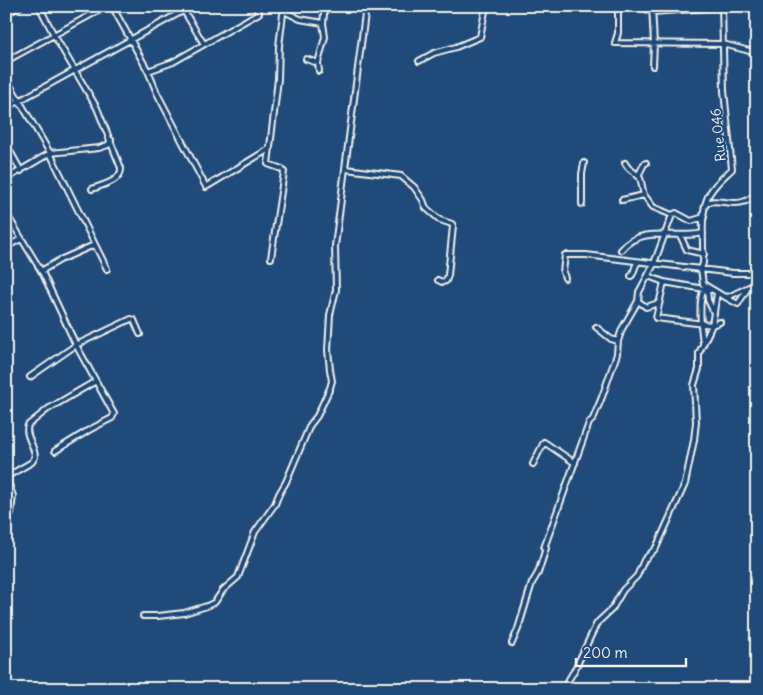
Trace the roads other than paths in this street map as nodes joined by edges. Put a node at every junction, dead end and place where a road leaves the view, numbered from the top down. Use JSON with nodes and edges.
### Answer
{"nodes":[{"id":1,"x":22,"y":6,"type":"edge"},
{"id":2,"x":39,"y":6,"type":"edge"},
{"id":3,"x":107,"y":6,"type":"edge"},
{"id":4,"x":112,"y":6,"type":"edge"},
{"id":5,"x":192,"y":6,"type":"edge"},
{"id":6,"x":255,"y":6,"type":"edge"},
{"id":7,"x":325,"y":6,"type":"edge"},
{"id":8,"x":366,"y":6,"type":"edge"},
{"id":9,"x":486,"y":6,"type":"edge"},
{"id":10,"x":652,"y":6,"type":"edge"},
{"id":11,"x":618,"y":7,"type":"edge"},
{"id":12,"x":722,"y":7,"type":"edge"},
{"id":13,"x":183,"y":8,"type":"edge"},
{"id":14,"x":284,"y":9,"type":"edge"},
{"id":15,"x":652,"y":12,"type":"junction"},
{"id":16,"x":6,"y":14,"type":"edge"},
{"id":17,"x":323,"y":23,"type":"junction"},
{"id":18,"x":54,"y":36,"type":"junction"},
{"id":19,"x":132,"y":40,"type":"junction"},
{"id":20,"x":204,"y":44,"type":"junction"},
{"id":21,"x":654,"y":44,"type":"junction"},
{"id":22,"x":723,"y":44,"type":"junction"},
{"id":23,"x":757,"y":53,"type":"edge"},
{"id":24,"x":306,"y":59,"type":"dead end"},
{"id":25,"x":6,"y":61,"type":"edge"},
{"id":26,"x":419,"y":61,"type":"dead end"},
{"id":27,"x":318,"y":63,"type":"junction"},
{"id":28,"x":653,"y":66,"type":"dead end"},
{"id":29,"x":74,"y":70,"type":"junction"},
{"id":30,"x":148,"y":71,"type":"junction"},
{"id":31,"x":319,"y":71,"type":"dead end"},
{"id":32,"x":6,"y":78,"type":"edge"},
{"id":33,"x":19,"y":100,"type":"junction"},
{"id":34,"x":6,"y":108,"type":"edge"},
{"id":35,"x":111,"y":140,"type":"junction"},
{"id":36,"x":6,"y":144,"type":"edge"},
{"id":37,"x":269,"y":149,"type":"junction"},
{"id":38,"x":50,"y":153,"type":"junction"},
{"id":39,"x":584,"y":163,"type":"dead end"},
{"id":40,"x":626,"y":163,"type":"dead end"},
{"id":41,"x":646,"y":163,"type":"dead end"},
{"id":42,"x":346,"y":169,"type":"junction"},
{"id":43,"x":21,"y":170,"type":"junction"},
{"id":44,"x":638,"y":176,"type":"junction"},
{"id":45,"x":6,"y":179,"type":"edge"},
{"id":46,"x":92,"y":189,"type":"dead end"},
{"id":47,"x":757,"y":192,"type":"edge"},
{"id":48,"x":644,"y":194,"type":"junction"},
{"id":49,"x":622,"y":200,"type":"dead end"},
{"id":50,"x":582,"y":204,"type":"dead end"},
{"id":51,"x":705,"y":205,"type":"junction"},
{"id":52,"x":6,"y":214,"type":"edge"},
{"id":53,"x":672,"y":215,"type":"junction"},
{"id":54,"x":704,"y":217,"type":"junction"},
{"id":55,"x":703,"y":233,"type":"junction"},
{"id":56,"x":665,"y":234,"type":"junction"},
{"id":57,"x":680,"y":235,"type":"junction"},
{"id":58,"x":22,"y":239,"type":"junction"},
{"id":59,"x":94,"y":245,"type":"junction"},
{"id":60,"x":6,"y":247,"type":"edge"},
{"id":61,"x":621,"y":250,"type":"dead end"},
{"id":62,"x":704,"y":254,"type":"junction"},
{"id":63,"x":271,"y":258,"type":"dead end"},
{"id":64,"x":638,"y":262,"type":"junction"},
{"id":65,"x":653,"y":264,"type":"junction"},
{"id":66,"x":701,"y":269,"type":"junction"},
{"id":67,"x":107,"y":270,"type":"dead end"},
{"id":68,"x":41,"y":271,"type":"junction"},
{"id":69,"x":757,"y":273,"type":"edge"},
{"id":70,"x":631,"y":276,"type":"dead end"},
{"id":71,"x":648,"y":276,"type":"junction"},
{"id":72,"x":565,"y":278,"type":"dead end"},
{"id":73,"x":438,"y":280,"type":"dead end"},
{"id":74,"x":664,"y":282,"type":"junction"},
{"id":75,"x":756,"y":283,"type":"edge"},
{"id":76,"x":748,"y":288,"type":"junction"},
{"id":77,"x":705,"y":289,"type":"junction"},
{"id":78,"x":714,"y":291,"type":"junction"},
{"id":79,"x":723,"y":296,"type":"junction"},
{"id":80,"x":638,"y":302,"type":"junction"},
{"id":81,"x":658,"y":303,"type":"junction"},
{"id":82,"x":714,"y":314,"type":"junction"},
{"id":83,"x":720,"y":322,"type":"dead end"},
{"id":84,"x":702,"y":324,"type":"junction"},
{"id":85,"x":712,"y":325,"type":"junction"},
{"id":86,"x":596,"y":328,"type":"dead end"},
{"id":87,"x":140,"y":334,"type":"dead end"},
{"id":88,"x":618,"y":341,"type":"junction"},
{"id":89,"x":703,"y":343,"type":"junction"},
{"id":90,"x":76,"y":345,"type":"junction"},
{"id":91,"x":30,"y":377,"type":"dead end"},
{"id":92,"x":96,"y":381,"type":"junction"},
{"id":93,"x":55,"y":451,"type":"dead end"},
{"id":94,"x":575,"y":463,"type":"junction"},
{"id":95,"x":533,"y":464,"type":"dead end"},
{"id":96,"x":6,"y":476,"type":"edge"},
{"id":97,"x":11,"y":513,"type":"dead end"},
{"id":98,"x":143,"y":616,"type":"dead end"},
{"id":99,"x":512,"y":643,"type":"dead end"},
{"id":100,"x":563,"y":689,"type":"edge"}],
"edges":[{"from":1,"to":16,"type":"street"},
{"from":2,"to":18,"type":"street"},
{"from":3,"to":18,"type":"street"},
{"from":4,"to":19,"type":"street"},
{"from":5,"to":13,"type":"street"},
{"from":6,"to":20,"type":"street"},
{"from":7,"to":17,"type":"street"},
{"from":8,"to":42,"type":"street"},
{"from":9,"to":26,"type":"street"},
{"from":10,"to":15,"type":"street"},
{"from":11,"to":15,"type":"street"},
{"from":11,"to":21,"type":"street"},
{"from":12,"to":15,"type":"street"},
{"from":12,"to":22,"type":"street","name":"Rue 046"},
{"from":13,"to":19,"type":"street"},
{"from":13,"to":20,"type":"street"},
{"from":14,"to":17,"type":"street"},
{"from":14,"to":37,"type":"street"},
{"from":15,"to":21,"type":"street"},
{"from":17,"to":27,"type":"street"},
{"from":18,"to":25,"type":"street"},
{"from":18,"to":29,"type":"street"},
{"from":19,"to":29,"type":"street"},
{"from":19,"to":30,"type":"street"},
{"from":20,"to":30,"type":"street"},
{"from":21,"to":22,"type":"street"},
{"from":21,"to":28,"type":"street"},
{"from":22,"to":23,"type":"street"},
{"from":22,"to":51,"type":"street","name":"Rue 046"},
{"from":24,"to":27,"type":"street"},
{"from":27,"to":31,"type":"street"},
{"from":29,"to":33,"type":"street"},
{"from":29,"to":35,"type":"street"},
{"from":30,"to":37,"type":"street"},
{"from":32,"to":33,"type":"street"},
{"from":33,"to":34,"type":"street"},
{"from":33,"to":38,"type":"street"},
{"from":35,"to":38,"type":"street"},
{"from":35,"to":46,"type":"street"},
{"from":36,"to":43,"type":"street"},
{"from":37,"to":63,"type":"street"},
{"from":38,"to":43,"type":"street"},
{"from":38,"to":59,"type":"street"},
{"from":39,"to":50,"type":"street"},
{"from":40,"to":44,"type":"street"},
{"from":41,"to":44,"type":"street"},
{"from":42,"to":73,"type":"street"},
{"from":42,"to":98,"type":"street"},
{"from":43,"to":45,"type":"street"},
{"from":44,"to":48,"type":"street"},
{"from":47,"to":51,"type":"street"},
{"from":48,"to":49,"type":"street"},
{"from":48,"to":53,"type":"street"},
{"from":51,"to":54,"type":"street","name":"Rue 046"},
{"from":52,"to":58,"type":"street"},
{"from":53,"to":54,"type":"street"},
{"from":53,"to":56,"type":"street"},
{"from":54,"to":55,"type":"street","name":"Rue 046"},
{"from":55,"to":57,"type":"street"},
{"from":55,"to":62,"type":"street","name":"Rue 046"},
{"from":56,"to":57,"type":"street"},
{"from":56,"to":61,"type":"street"},
{"from":56,"to":65,"type":"street"},
{"from":57,"to":62,"type":"street"},
{"from":58,"to":60,"type":"street"},
{"from":58,"to":68,"type":"street"},
{"from":59,"to":67,"type":"street"},
{"from":59,"to":68,"type":"street"},
{"from":62,"to":66,"type":"street","name":"Rue 046"},
{"from":64,"to":65,"type":"street"},
{"from":64,"to":70,"type":"street"},
{"from":64,"to":72,"type":"street"},
{"from":65,"to":66,"type":"street"},
{"from":65,"to":71,"type":"street"},
{"from":66,"to":69,"type":"street"},
{"from":66,"to":78,"type":"street"},
{"from":68,"to":90,"type":"street"},
{"from":71,"to":74,"type":"street"},
{"from":71,"to":80,"type":"street"},
{"from":74,"to":77,"type":"street"},
{"from":74,"to":81,"type":"street"},
{"from":75,"to":76,"type":"street"},
{"from":76,"to":79,"type":"street"},
{"from":76,"to":79,"type":"street"},
{"from":77,"to":78,"type":"street"},
{"from":77,"to":82,"type":"street"},
{"from":77,"to":84,"type":"street"},
{"from":78,"to":79,"type":"street"},
{"from":78,"to":82,"type":"street"},
{"from":80,"to":81,"type":"street"},
{"from":80,"to":88,"type":"street"},
{"from":81,"to":84,"type":"street"},
{"from":82,"to":85,"type":"street"},
{"from":83,"to":85,"type":"street"},
{"from":84,"to":85,"type":"street"},
{"from":84,"to":89,"type":"street"},
{"from":85,"to":89,"type":"street"},
{"from":86,"to":88,"type":"street"},
{"from":87,"to":90,"type":"street"},
{"from":88,"to":94,"type":"street"},
{"from":89,"to":100,"type":"street"},
{"from":90,"to":91,"type":"street"},
{"from":90,"to":92,"type":"street"},
{"from":92,"to":93,"type":"street"},
{"from":92,"to":96,"type":"street"},
{"from":94,"to":95,"type":"street"},
{"from":94,"to":99,"type":"street"},
{"from":96,"to":97,"type":"street"}]}
